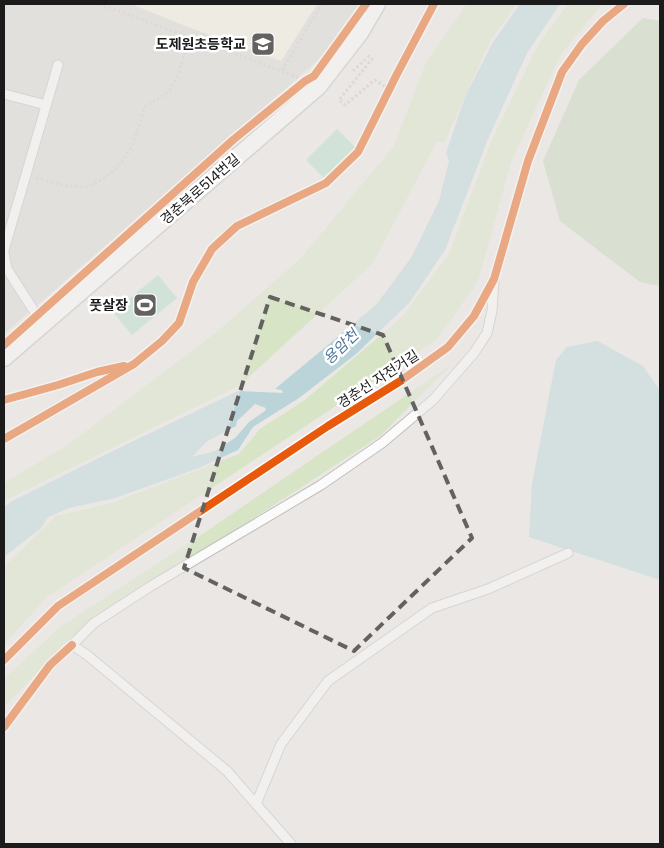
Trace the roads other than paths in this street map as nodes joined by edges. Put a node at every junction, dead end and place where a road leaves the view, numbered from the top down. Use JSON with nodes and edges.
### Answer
{"nodes":[{"id":1,"x":377,"y":4,"type":"edge"},
{"id":2,"x":58,"y":65,"type":"dead end"},
{"id":3,"x":4,"y":94,"type":"edge"},
{"id":4,"x":46,"y":105,"type":"junction"},
{"id":5,"x":4,"y":251,"type":"edge"},
{"id":6,"x":494,"y":279,"type":"dead end"},
{"id":7,"x":43,"y":324,"type":"junction"},
{"id":8,"x":4,"y":358,"type":"edge"},
{"id":9,"x":568,"y":553,"type":"dead end"},
{"id":10,"x":256,"y":804,"type":"junction"},
{"id":11,"x":291,"y":844,"type":"edge"}],
"edges":[{"from":1,"to":7,"type":"street","name":"경춘북로514번길"},
{"from":2,"to":4,"type":"lane"},
{"from":3,"to":4,"type":"lane"},
{"from":4,"to":5,"type":"lane"},
{"from":5,"to":7,"type":"lane"},
{"from":6,"to":10,"type":"lane"},
{"from":7,"to":8,"type":"street","name":"경춘북로514번길"},
{"from":9,"to":10,"type":"lane"},
{"from":10,"to":11,"type":"lane"}]}
